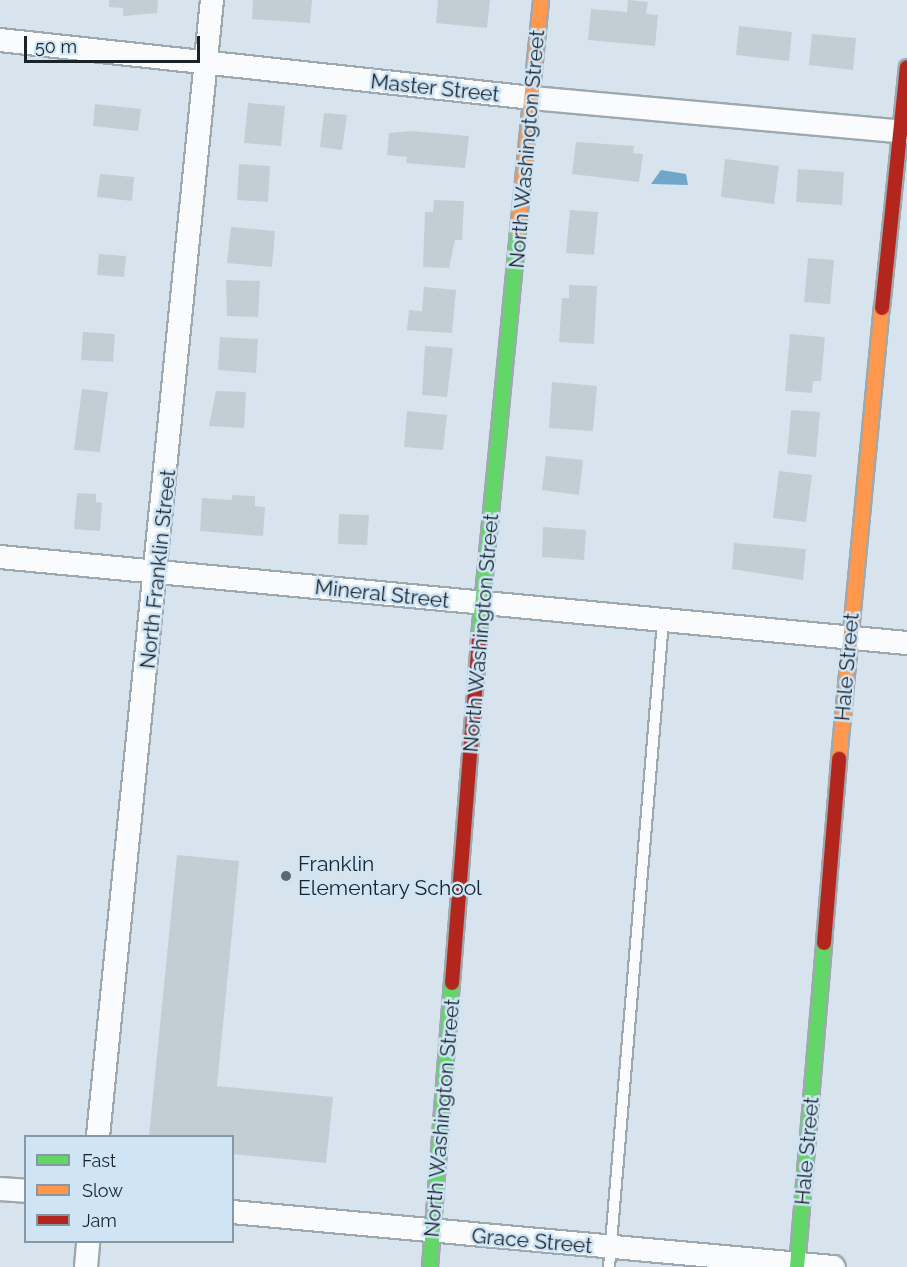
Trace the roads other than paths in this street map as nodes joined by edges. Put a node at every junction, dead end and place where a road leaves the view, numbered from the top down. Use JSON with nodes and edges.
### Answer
{"nodes":[{"id":1,"x":212,"y":0,"type":"edge"},
{"id":2,"x":541,"y":0,"type":"edge"},
{"id":3,"x":0,"y":40,"type":"edge"},
{"id":4,"x":207,"y":63,"type":"junction"},
{"id":5,"x":907,"y":67,"type":"edge"},
{"id":6,"x":532,"y":98,"type":"junction"},
{"id":7,"x":904,"y":131,"type":"edge"},
{"id":8,"x":0,"y":557,"type":"edge"},
{"id":9,"x":159,"y":570,"type":"junction"},
{"id":10,"x":482,"y":605,"type":"junction"},
{"id":11,"x":663,"y":621,"type":"junction"},
{"id":12,"x":849,"y":637,"type":"junction"},
{"id":13,"x":907,"y":643,"type":"edge"},
{"id":14,"x":98,"y":1135,"type":"edge"},
{"id":15,"x":0,"y":1189,"type":"edge"},
{"id":16,"x":24,"y":1191,"type":"edge"},
{"id":17,"x":234,"y":1212,"type":"edge"},
{"id":18,"x":433,"y":1233,"type":"junction"},
{"id":19,"x":88,"y":1243,"type":"edge"},
{"id":20,"x":610,"y":1257,"type":"edge"},
{"id":21,"x":797,"y":1265,"type":"edge"},
{"id":22,"x":86,"y":1267,"type":"edge"},
{"id":23,"x":430,"y":1267,"type":"edge"},
{"id":24,"x":833,"y":1267,"type":"edge"}],
"edges":[{"from":1,"to":4,"type":"street","name":"North Franklin Street"},
{"from":2,"to":6,"type":"street","name":"North Washington Street"},
{"from":3,"to":4,"type":"street","name":"Master Street"},
{"from":4,"to":6,"type":"street","name":"Master Street"},
{"from":4,"to":9,"type":"street","name":"North Franklin Street"},
{"from":5,"to":7,"type":"street","name":"Hale Street"},
{"from":6,"to":7,"type":"street","name":"Master Street"},
{"from":6,"to":10,"type":"street","name":"North Washington Street"},
{"from":7,"to":12,"type":"street","name":"Hale Street"},
{"from":8,"to":9,"type":"street","name":"Mineral Street"},
{"from":9,"to":10,"type":"street","name":"Mineral Street"},
{"from":9,"to":14,"type":"street","name":"North Franklin Street"},
{"from":10,"to":11,"type":"street","name":"Mineral Street"},
{"from":10,"to":18,"type":"street","name":"North Washington Street"},
{"from":11,"to":12,"type":"street","name":"Mineral Street"},
{"from":11,"to":20,"type":"lane"},
{"from":12,"to":13,"type":"street","name":"Mineral Street"},
{"from":12,"to":21,"type":"street","name":"Hale Street"},
{"from":15,"to":16,"type":"street"},
{"from":17,"to":18,"type":"street","name":"Grace Street"},
{"from":18,"to":20,"type":"street","name":"Grace Street"},
{"from":18,"to":23,"type":"street","name":"North Washington Street"},
{"from":19,"to":22,"type":"street"},
{"from":20,"to":21,"type":"street","name":"Grace Street"},
{"from":21,"to":24,"type":"street","name":"Grace Street"}]}
